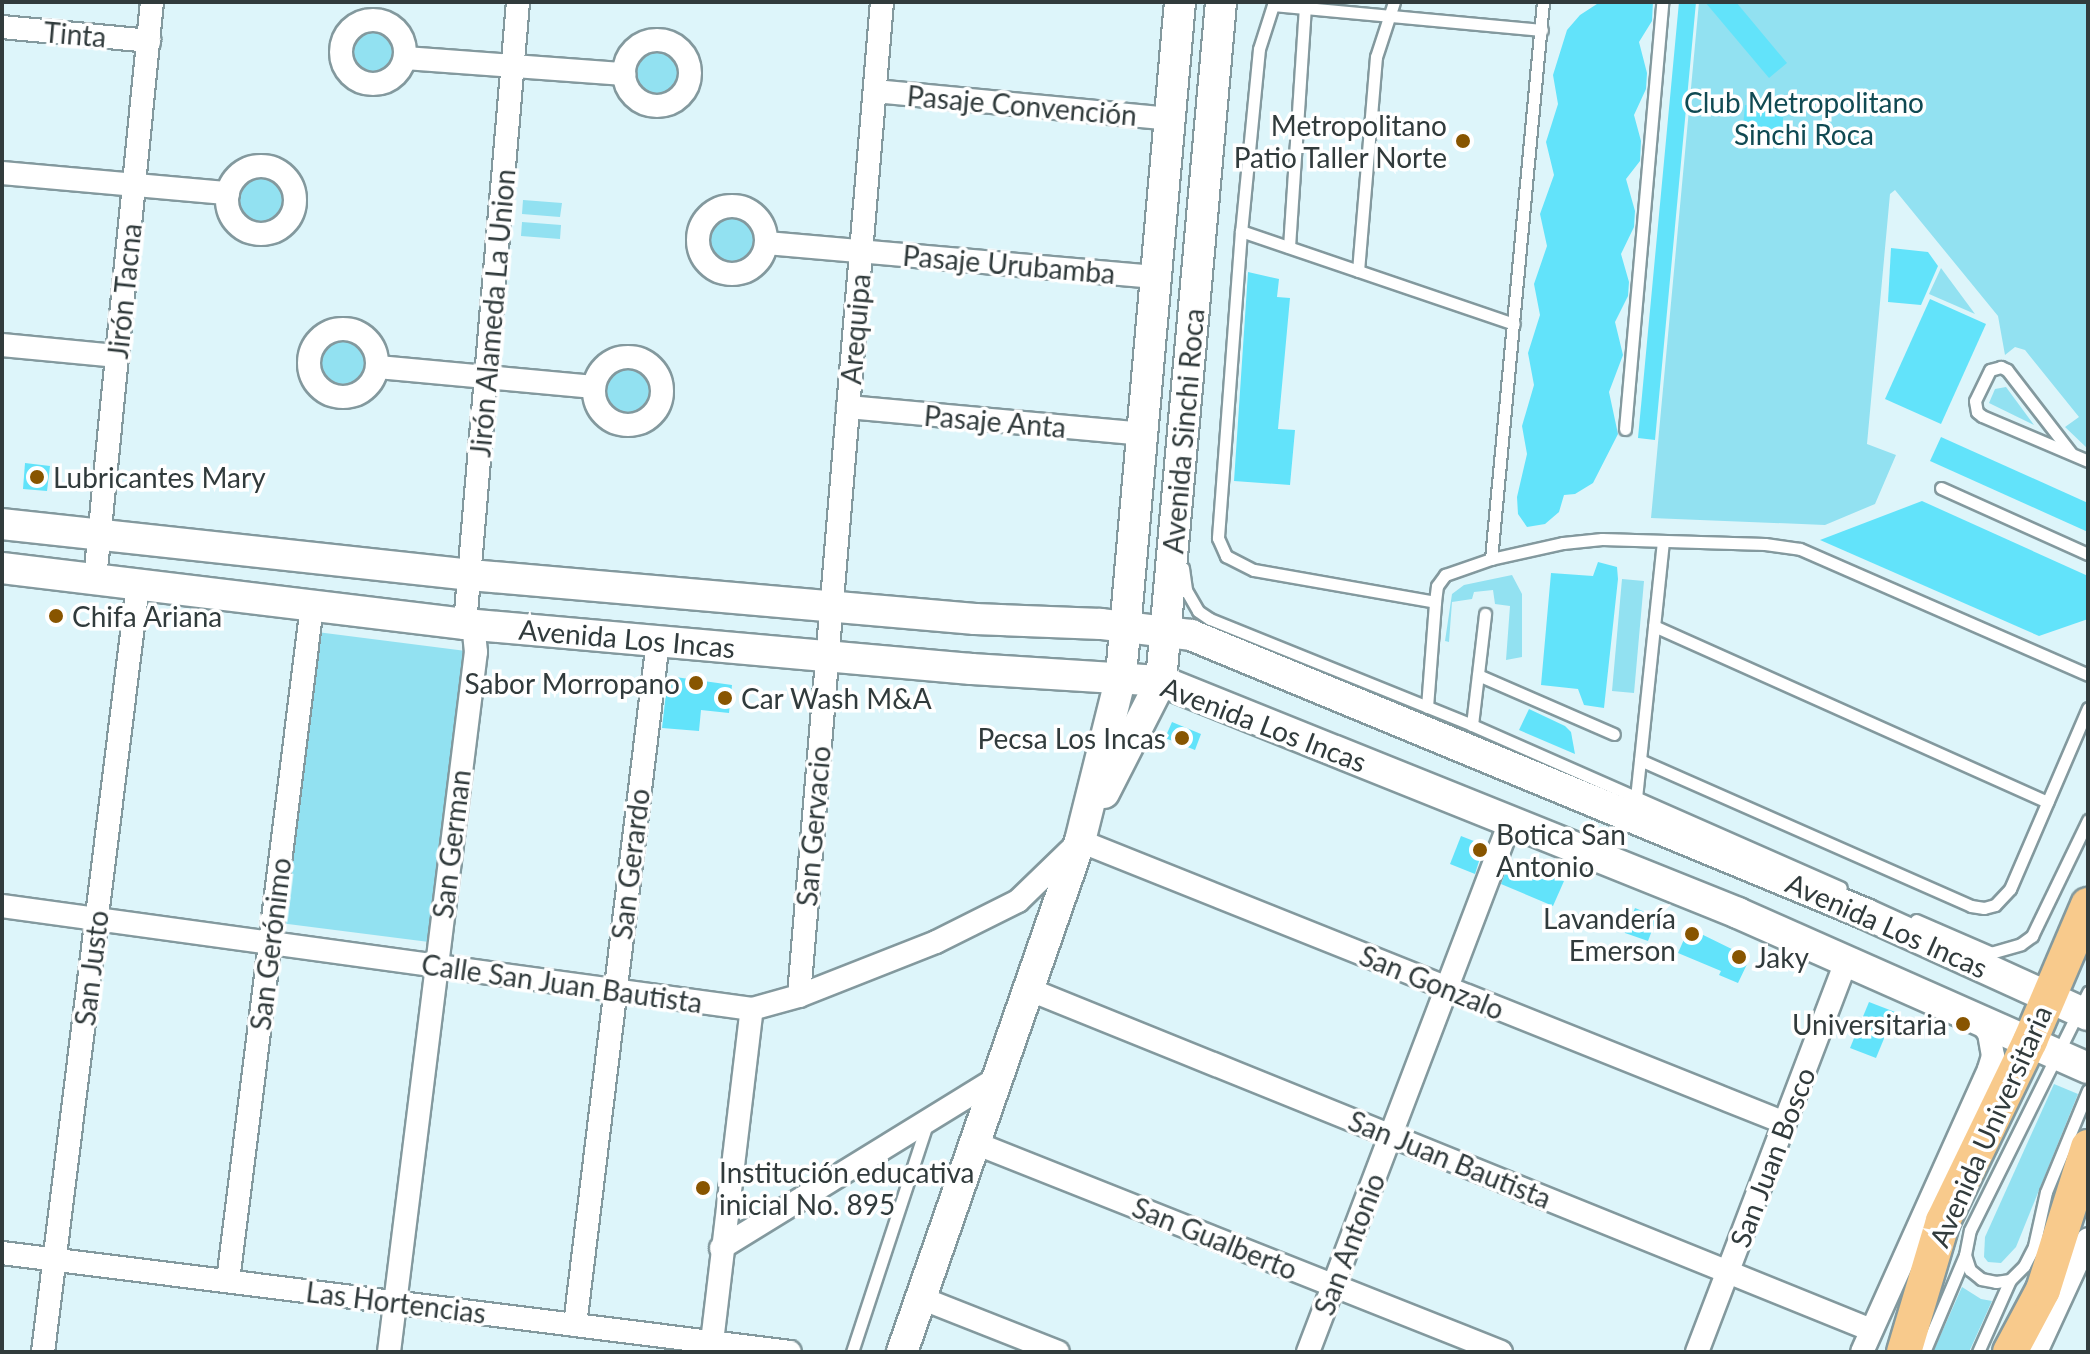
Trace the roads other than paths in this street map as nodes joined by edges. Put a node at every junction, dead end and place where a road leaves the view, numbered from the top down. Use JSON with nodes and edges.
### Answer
{"nodes":[{"id":1,"x":152,"y":2,"type":"edge"},
{"id":2,"x":518,"y":2,"type":"edge"},
{"id":3,"x":882,"y":2,"type":"edge"},
{"id":4,"x":1180,"y":2,"type":"edge"},
{"id":5,"x":1221,"y":2,"type":"edge"},
{"id":6,"x":1394,"y":2,"type":"edge"},
{"id":7,"x":1543,"y":2,"type":"edge"},
{"id":8,"x":1662,"y":2,"type":"edge"},
{"id":9,"x":1273,"y":3,"type":"edge"},
{"id":10,"x":1305,"y":5,"type":"edge"},
{"id":11,"x":1390,"y":15,"type":"junction"},
{"id":12,"x":2,"y":27,"type":"edge"},
{"id":13,"x":1542,"y":30,"type":"junction"},
{"id":14,"x":149,"y":41,"type":"junction"},
{"id":15,"x":405,"y":58,"type":"dead end"},
{"id":16,"x":513,"y":65,"type":"junction"},
{"id":17,"x":624,"y":74,"type":"dead end"},
{"id":18,"x":875,"y":91,"type":"junction"},
{"id":19,"x":1170,"y":119,"type":"junction"},
{"id":20,"x":1221,"y":161,"type":"dead end"},
{"id":21,"x":2,"y":173,"type":"edge"},
{"id":22,"x":134,"y":184,"type":"junction"},
{"id":23,"x":228,"y":193,"type":"dead end"},
{"id":24,"x":1241,"y":231,"type":"junction"},
{"id":25,"x":766,"y":243,"type":"dead end"},
{"id":26,"x":1289,"y":247,"type":"junction"},
{"id":27,"x":861,"y":251,"type":"junction"},
{"id":28,"x":1358,"y":271,"type":"junction"},
{"id":29,"x":1156,"y":277,"type":"junction"},
{"id":30,"x":1514,"y":324,"type":"junction"},
{"id":31,"x":2,"y":345,"type":"edge"},
{"id":32,"x":117,"y":356,"type":"junction"},
{"id":33,"x":378,"y":367,"type":"dead end"},
{"id":34,"x":487,"y":377,"type":"junction"},
{"id":35,"x":594,"y":387,"type":"dead end"},
{"id":36,"x":848,"y":407,"type":"junction"},
{"id":37,"x":1625,"y":429,"type":"dead end"},
{"id":38,"x":1142,"y":434,"type":"junction"},
{"id":39,"x":2071,"y":453,"type":"junction"},
{"id":40,"x":2088,"y":461,"type":"edge"},
{"id":41,"x":1941,"y":488,"type":"dead end"},
{"id":42,"x":2,"y":524,"type":"edge"},
{"id":43,"x":99,"y":534,"type":"junction"},
{"id":44,"x":1663,"y":541,"type":"junction"},
{"id":45,"x":2088,"y":554,"type":"edge"},
{"id":46,"x":1491,"y":559,"type":"junction"},
{"id":47,"x":2,"y":568,"type":"edge"},
{"id":48,"x":470,"y":575,"type":"junction"},
{"id":49,"x":95,"y":579,"type":"junction"},
{"id":50,"x":138,"y":585,"type":"junction"},
{"id":51,"x":1435,"y":602,"type":"junction"},
{"id":52,"x":312,"y":606,"type":"junction"},
{"id":53,"x":832,"y":607,"type":"junction"},
{"id":54,"x":1485,"y":614,"type":"dead end"},
{"id":55,"x":469,"y":624,"type":"junction"},
{"id":56,"x":1654,"y":626,"type":"junction"},
{"id":57,"x":1125,"y":627,"type":"junction"},
{"id":58,"x":1165,"y":630,"type":"junction"},
{"id":59,"x":658,"y":641,"type":"junction"},
{"id":60,"x":828,"y":656,"type":"junction"},
{"id":61,"x":1478,"y":675,"type":"junction"},
{"id":62,"x":2088,"y":675,"type":"edge"},
{"id":63,"x":1121,"y":676,"type":"junction"},
{"id":64,"x":1161,"y":681,"type":"junction"},
{"id":65,"x":1427,"y":707,"type":"junction"},
{"id":66,"x":2088,"y":708,"type":"edge"},
{"id":67,"x":1472,"y":725,"type":"junction"},
{"id":68,"x":1614,"y":734,"type":"dead end"},
{"id":69,"x":1640,"y":760,"type":"junction"},
{"id":70,"x":1636,"y":798,"type":"junction"},
{"id":71,"x":2047,"y":802,"type":"junction"},
{"id":72,"x":2088,"y":820,"type":"edge"},
{"id":73,"x":1510,"y":822,"type":"junction"},
{"id":74,"x":1080,"y":841,"type":"junction"},
{"id":75,"x":1756,"y":868,"type":"junction"},
{"id":76,"x":1847,"y":891,"type":"dead end"},
{"id":77,"x":2088,"y":905,"type":"edge"},
{"id":78,"x":2,"y":906,"type":"edge"},
{"id":79,"x":1738,"y":913,"type":"junction"},
{"id":80,"x":1904,"y":915,"type":"dead end"},
{"id":81,"x":97,"y":919,"type":"junction"},
{"id":82,"x":270,"y":943,"type":"junction"},
{"id":83,"x":1978,"y":956,"type":"junction"},
{"id":84,"x":1846,"y":962,"type":"junction"},
{"id":85,"x":436,"y":965,"type":"junction"},
{"id":86,"x":1028,"y":989,"type":"junction"},
{"id":87,"x":1448,"y":989,"type":"junction"},
{"id":88,"x":614,"y":990,"type":"junction"},
{"id":89,"x":799,"y":996,"type":"junction"},
{"id":90,"x":2047,"y":996,"type":"junction"},
{"id":91,"x":2085,"y":1006,"type":"edge"},
{"id":92,"x":752,"y":1009,"type":"junction"},
{"id":93,"x":1977,"y":1018,"type":"junction"},
{"id":94,"x":2044,"y":1048,"type":"junction"},
{"id":95,"x":2088,"y":1068,"type":"edge"},
{"id":96,"x":997,"y":1078,"type":"junction"},
{"id":97,"x":2088,"y":1090,"type":"edge"},
{"id":98,"x":928,"y":1121,"type":"junction"},
{"id":99,"x":1785,"y":1123,"type":"junction"},
{"id":100,"x":1391,"y":1135,"type":"junction"},
{"id":101,"x":975,"y":1143,"type":"junction"},
{"id":102,"x":2088,"y":1147,"type":"edge"},
{"id":103,"x":2088,"y":1239,"type":"edge"},
{"id":104,"x":721,"y":1248,"type":"junction"},
{"id":105,"x":2,"y":1253,"type":"edge"},
{"id":106,"x":1965,"y":1255,"type":"junction"},
{"id":107,"x":55,"y":1259,"type":"junction"},
{"id":108,"x":1728,"y":1271,"type":"junction"},
{"id":109,"x":2010,"y":1280,"type":"junction"},
{"id":110,"x":228,"y":1281,"type":"junction"},
{"id":111,"x":1333,"y":1285,"type":"junction"},
{"id":112,"x":921,"y":1298,"type":"junction"},
{"id":113,"x":394,"y":1302,"type":"junction"},
{"id":114,"x":575,"y":1325,"type":"junction"},
{"id":115,"x":1871,"y":1330,"type":"junction"},
{"id":116,"x":712,"y":1342,"type":"junction"},
{"id":117,"x":43,"y":1352,"type":"edge"},
{"id":118,"x":389,"y":1352,"type":"edge"},
{"id":119,"x":790,"y":1352,"type":"edge"},
{"id":120,"x":852,"y":1352,"type":"edge"},
{"id":121,"x":902,"y":1352,"type":"edge"},
{"id":122,"x":1058,"y":1352,"type":"edge"},
{"id":123,"x":1308,"y":1352,"type":"edge"},
{"id":124,"x":1501,"y":1352,"type":"edge"},
{"id":125,"x":1697,"y":1352,"type":"edge"},
{"id":126,"x":1862,"y":1352,"type":"edge"},
{"id":127,"x":1904,"y":1352,"type":"edge"},
{"id":128,"x":1924,"y":1352,"type":"edge"},
{"id":129,"x":1978,"y":1352,"type":"edge"},
{"id":130,"x":2010,"y":1352,"type":"edge"},
{"id":131,"x":2036,"y":1352,"type":"edge"}],
"edges":[{"from":1,"to":14,"type":"street","name":"Jirón Tacna"},
{"from":2,"to":16,"type":"street","name":"Jirón Alameda La Union"},
{"from":3,"to":18,"type":"street","name":"Arequipa"},
{"from":4,"to":19,"type":"main road","name":"Avenida Sinchi Roca"},
{"from":5,"to":58,"type":"main road","name":"Avenida Sinchi Roca"},
{"from":6,"to":11,"type":"lane"},
{"from":7,"to":13,"type":"lane"},
{"from":8,"to":37,"type":"lane"},
{"from":9,"to":10,"type":"lane"},
{"from":9,"to":24,"type":"lane"},
{"from":10,"to":11,"type":"lane"},
{"from":10,"to":26,"type":"lane"},
{"from":11,"to":13,"type":"lane"},
{"from":11,"to":28,"type":"lane"},
{"from":12,"to":14,"type":"street","name":"Tinta"},
{"from":13,"to":30,"type":"lane"},
{"from":14,"to":22,"type":"street","name":"Jirón Tacna"},
{"from":15,"to":16,"type":"street"},
{"from":16,"to":17,"type":"street"},
{"from":16,"to":34,"type":"street","name":"Jirón Alameda La Union"},
{"from":18,"to":19,"type":"street","name":"Pasaje Convención"},
{"from":18,"to":27,"type":"street","name":"Arequipa"},
{"from":19,"to":29,"type":"main road","name":"Avenida Sinchi Roca"},
{"from":20,"to":65,"type":"lane"},
{"from":21,"to":22,"type":"street"},
{"from":22,"to":23,"type":"street"},
{"from":22,"to":32,"type":"street","name":"Jirón Tacna"},
{"from":24,"to":26,"type":"lane"},
{"from":24,"to":51,"type":"lane"},
{"from":25,"to":27,"type":"street","name":"Pasaje Urubamba"},
{"from":26,"to":28,"type":"lane"},
{"from":27,"to":29,"type":"street","name":"Pasaje Urubamba"},
{"from":27,"to":36,"type":"street","name":"Arequipa"},
{"from":28,"to":30,"type":"lane"},
{"from":29,"to":38,"type":"main road","name":"Avenida Sinchi Roca"},
{"from":30,"to":46,"type":"lane"},
{"from":31,"to":32,"type":"street"},
{"from":32,"to":43,"type":"street","name":"Jirón Tacna"},
{"from":33,"to":34,"type":"street"},
{"from":34,"to":35,"type":"street"},
{"from":34,"to":48,"type":"street","name":"Jirón Alameda La Union"},
{"from":36,"to":38,"type":"street","name":"Pasaje Anta"},
{"from":36,"to":53,"type":"street","name":"Arequipa"},
{"from":38,"to":57,"type":"main road","name":"Avenida Sinchi Roca"},
{"from":39,"to":39,"type":"lane"},
{"from":39,"to":40,"type":"lane"},
{"from":41,"to":45,"type":"lane"},
{"from":42,"to":43,"type":"main road","name":"Avenida Los Incas"},
{"from":43,"to":48,"type":"main road","name":"Avenida Los Incas"},
{"from":43,"to":49,"type":"street","name":"Jirón Tacna"},
{"from":44,"to":46,"type":"lane"},
{"from":44,"to":56,"type":"lane"},
{"from":44,"to":62,"type":"lane"},
{"from":46,"to":51,"type":"lane"},
{"from":47,"to":49,"type":"main road","name":"Avenida Los Incas"},
{"from":48,"to":53,"type":"main road","name":"Avenida Los Incas"},
{"from":48,"to":55,"type":"street","name":"Jirón Alameda La Union"},
{"from":49,"to":50,"type":"main road","name":"Avenida Los Incas"},
{"from":50,"to":52,"type":"main road","name":"Avenida Los Incas"},
{"from":50,"to":81,"type":"street","name":"San Justo"},
{"from":51,"to":65,"type":"lane"},
{"from":52,"to":55,"type":"main road","name":"Avenida Los Incas"},
{"from":52,"to":82,"type":"street","name":"San Gerónimo"},
{"from":53,"to":57,"type":"main road","name":"Avenida Los Incas"},
{"from":53,"to":60,"type":"street","name":"Arequipa"},
{"from":54,"to":61,"type":"lane"},
{"from":55,"to":59,"type":"main road","name":"Avenida Los Incas"},
{"from":55,"to":85,"type":"street","name":"San German"},
{"from":56,"to":69,"type":"lane"},
{"from":56,"to":71,"type":"lane"},
{"from":57,"to":58,"type":"main road","name":"Avenida Los Incas"},
{"from":57,"to":63,"type":"main road","name":"Avenida Sinchi Roca"},
{"from":58,"to":64,"type":"main road","name":"Avenida Sinchi Roca"},
{"from":58,"to":75,"type":"main road","name":"Avenida Los Incas"},
{"from":59,"to":60,"type":"main road","name":"Avenida Los Incas"},
{"from":59,"to":88,"type":"street","name":"San Gerardo"},
{"from":60,"to":63,"type":"main road","name":"Avenida Los Incas"},
{"from":60,"to":89,"type":"street","name":"San Gervacio"},
{"from":61,"to":67,"type":"lane"},
{"from":61,"to":68,"type":"lane"},
{"from":63,"to":64,"type":"main road","name":"Avenida Los Incas"},
{"from":63,"to":74,"type":"main road","name":"Avenida Sinchi Roca"},
{"from":64,"to":73,"type":"main road","name":"Avenida Los Incas"},
{"from":64,"to":74,"type":"main road","name":"Avenida Sinchi Roca"},
{"from":65,"to":67,"type":"lane"},
{"from":66,"to":71,"type":"lane"},
{"from":67,"to":70,"type":"lane"},
{"from":69,"to":70,"type":"lane"},
{"from":69,"to":71,"type":"lane"},
{"from":70,"to":76,"type":"lane"},
{"from":72,"to":83,"type":"lane"},
{"from":73,"to":79,"type":"main road","name":"Avenida Los Incas"},
{"from":73,"to":87,"type":"street","name":"San Antonio"},
{"from":74,"to":86,"type":"main road","name":"Avenida Sinchi Roca"},
{"from":74,"to":87,"type":"street","name":"San Gonzalo"},
{"from":74,"to":89,"type":"street","name":"Calle San Juan Bautista"},
{"from":75,"to":79,"type":"main road"},
{"from":75,"to":83,"type":"main road","name":"Avenida Los Incas"},
{"from":77,"to":90,"type":"main road","name":"Avenida Universitaria"},
{"from":78,"to":81,"type":"street","name":"Calle San Juan Bautista"},
{"from":79,"to":84,"type":"main road","name":"Avenida Los Incas"},
{"from":80,"to":83,"type":"lane"},
{"from":81,"to":82,"type":"street","name":"Calle San Juan Bautista"},
{"from":81,"to":107,"type":"street","name":"San Justo"},
{"from":82,"to":85,"type":"street","name":"Calle San Juan Bautista"},
{"from":82,"to":110,"type":"street","name":"San Gerónimo"},
{"from":83,"to":90,"type":"main road","name":"Avenida Los Incas"},
{"from":84,"to":93,"type":"main road","name":"Avenida Los Incas"},
{"from":84,"to":99,"type":"street","name":"San Juan Bosco"},
{"from":85,"to":88,"type":"street","name":"Calle San Juan Bautista"},
{"from":85,"to":113,"type":"street","name":"San German"},
{"from":86,"to":96,"type":"main road","name":"Avenida Sinchi Roca"},
{"from":86,"to":100,"type":"street","name":"San Juan Bautista"},
{"from":87,"to":99,"type":"street","name":"San Gonzalo"},
{"from":87,"to":100,"type":"street","name":"San Antonio"},
{"from":88,"to":92,"type":"street","name":"Calle San Juan Bautista"},
{"from":88,"to":114,"type":"street","name":"San Gerardo"},
{"from":89,"to":92,"type":"street","name":"Calle San Juan Bautista"},
{"from":90,"to":91,"type":"main road","name":"Avenida Los Incas"},
{"from":90,"to":94,"type":"main road","name":"Avenida Universitaria"},
{"from":91,"to":94,"type":"lane"},
{"from":92,"to":104,"type":"street"},
{"from":93,"to":94,"type":"main road","name":"Avenida Los Incas"},
{"from":93,"to":115,"type":"street","name":"Avenida Universitaria"},
{"from":94,"to":95,"type":"main road","name":"Avenida Los Incas"},
{"from":94,"to":106,"type":"lane"},
{"from":94,"to":127,"type":"main road","name":"Avenida Universitaria"},
{"from":96,"to":98,"type":"street"},
{"from":96,"to":101,"type":"main road","name":"Avenida Sinchi Roca"},
{"from":97,"to":109,"type":"lane"},
{"from":98,"to":104,"type":"street"},
{"from":98,"to":120,"type":"lane"},
{"from":99,"to":108,"type":"street","name":"San Juan Bosco"},
{"from":100,"to":108,"type":"street","name":"San Juan Bautista"},
{"from":100,"to":111,"type":"street","name":"San Antonio"},
{"from":101,"to":111,"type":"street","name":"San Gualberto"},
{"from":101,"to":112,"type":"main road","name":"Avenida Sinchi Roca"},
{"from":102,"to":130,"type":"main road"},
{"from":103,"to":131,"type":"street"},
{"from":104,"to":116,"type":"street"},
{"from":105,"to":107,"type":"street","name":"Las Hortencias"},
{"from":106,"to":109,"type":"lane"},
{"from":106,"to":128,"type":"lane"},
{"from":107,"to":110,"type":"street","name":"Las Hortencias"},
{"from":107,"to":117,"type":"street","name":"San Justo"},
{"from":108,"to":115,"type":"street","name":"San Juan Bautista"},
{"from":108,"to":125,"type":"street","name":"San Juan Bosco"},
{"from":109,"to":129,"type":"lane"},
{"from":110,"to":113,"type":"street","name":"Las Hortencias"},
{"from":111,"to":123,"type":"street","name":"San Antonio"},
{"from":111,"to":124,"type":"street","name":"San Gualberto"},
{"from":112,"to":121,"type":"main road","name":"Avenida Sinchi Roca"},
{"from":112,"to":122,"type":"street"},
{"from":113,"to":114,"type":"street","name":"Las Hortencias"},
{"from":113,"to":118,"type":"street","name":"San German"},
{"from":114,"to":116,"type":"street","name":"Las Hortencias"},
{"from":115,"to":126,"type":"street","name":"Avenida Universitaria"},
{"from":116,"to":119,"type":"street","name":"Las Hortencias"}]}
